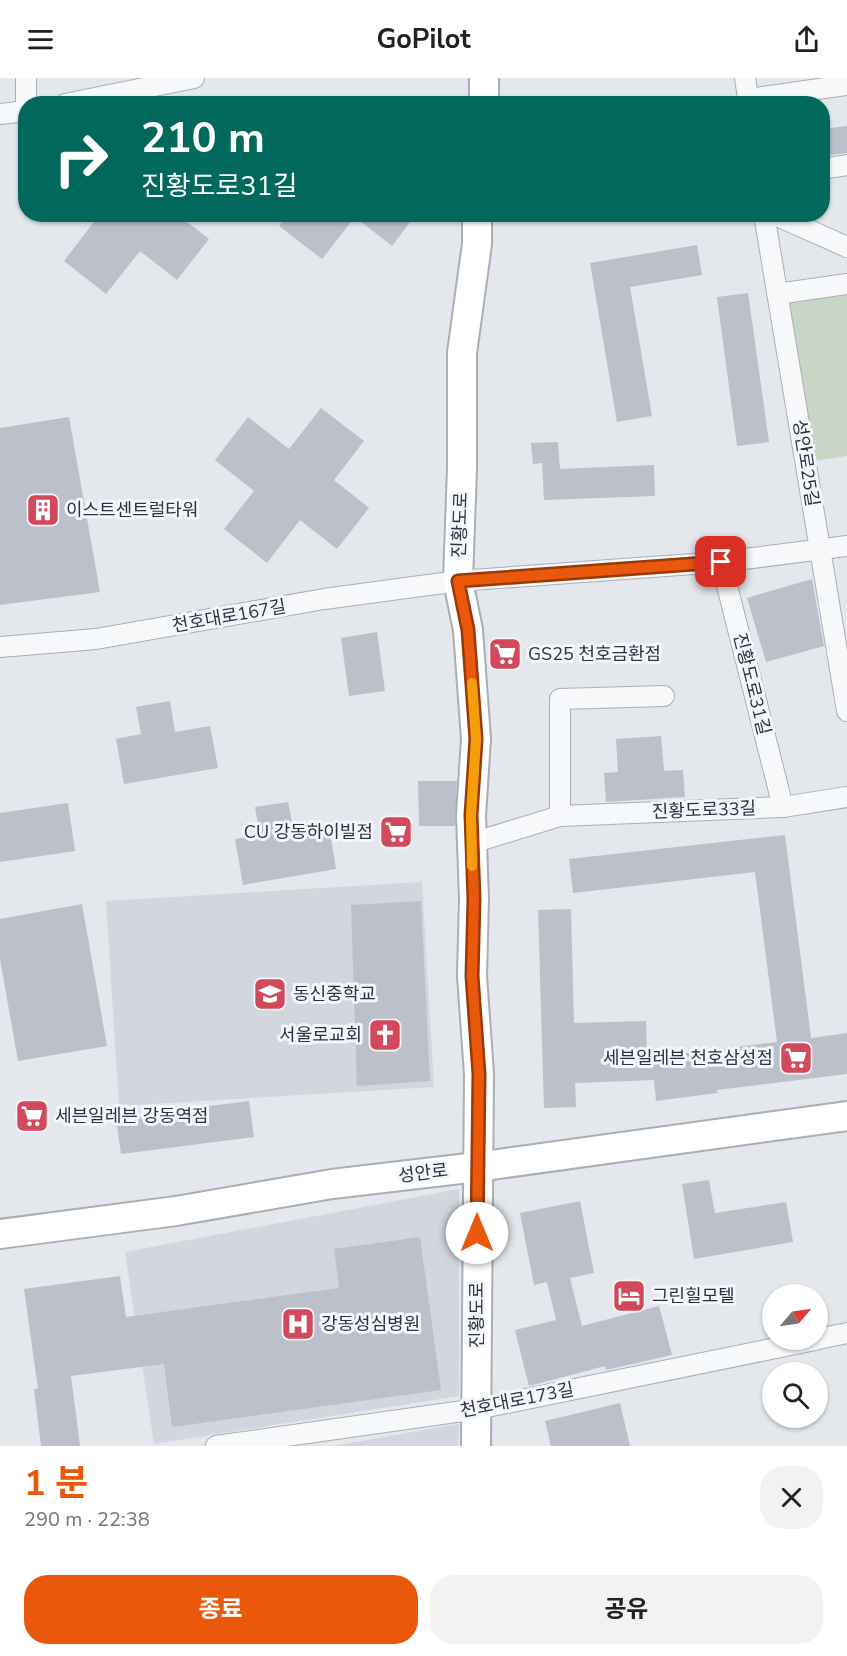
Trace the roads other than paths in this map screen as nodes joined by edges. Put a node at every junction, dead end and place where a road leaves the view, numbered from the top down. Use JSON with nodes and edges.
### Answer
{"nodes":[{"id":1,"x":26,"y":78,"type":"edge"},
{"id":2,"x":194,"y":78,"type":"edge"},
{"id":3,"x":745,"y":78,"type":"edge"},
{"id":4,"x":126,"y":85,"type":"edge"},
{"id":5,"x":847,"y":85,"type":"edge"},
{"id":6,"x":26,"y":96,"type":"edge"},
{"id":7,"x":91,"y":96,"type":"edge"},
{"id":8,"x":747,"y":96,"type":"edge"},
{"id":9,"x":779,"y":96,"type":"edge"},
{"id":10,"x":18,"y":112,"type":"edge"},
{"id":11,"x":0,"y":114,"type":"edge"},
{"id":12,"x":847,"y":165,"type":"edge"},
{"id":13,"x":830,"y":167,"type":"edge"},
{"id":14,"x":477,"y":222,"type":"edge"},
{"id":15,"x":765,"y":222,"type":"edge"},
{"id":16,"x":791,"y":222,"type":"edge"},
{"id":17,"x":847,"y":247,"type":"edge"},
{"id":18,"x":847,"y":284,"type":"edge"},
{"id":19,"x":777,"y":294,"type":"junction"},
{"id":20,"x":847,"y":546,"type":"edge"},
{"id":21,"x":820,"y":550,"type":"junction"},
{"id":22,"x":721,"y":562,"type":"junction"},
{"id":23,"x":458,"y":581,"type":"junction"},
{"id":24,"x":0,"y":647,"type":"edge"},
{"id":25,"x":664,"y":696,"type":"dead end"},
{"id":26,"x":847,"y":711,"type":"edge"},
{"id":27,"x":847,"y":797,"type":"edge"},
{"id":28,"x":783,"y":807,"type":"junction"},
{"id":29,"x":560,"y":816,"type":"junction"},
{"id":30,"x":472,"y":843,"type":"junction"},
{"id":31,"x":847,"y":1116,"type":"edge"},
{"id":32,"x":477,"y":1167,"type":"junction"},
{"id":33,"x":0,"y":1234,"type":"edge"},
{"id":34,"x":847,"y":1333,"type":"edge"},
{"id":35,"x":828,"y":1337,"type":"edge"},
{"id":36,"x":763,"y":1350,"type":"edge"},
{"id":37,"x":477,"y":1409,"type":"junction"},
{"id":38,"x":216,"y":1446,"type":"edge"},
{"id":39,"x":476,"y":1446,"type":"edge"}],
"edges":[{"from":1,"to":6,"type":"street"},
{"from":2,"to":4,"type":"street"},
{"from":3,"to":8,"type":"street"},
{"from":4,"to":7,"type":"street"},
{"from":5,"to":9,"type":"street"},
{"from":10,"to":11,"type":"street"},
{"from":12,"to":13,"type":"street"},
{"from":14,"to":23,"type":"street","name":"진황도로"},
{"from":15,"to":19,"type":"street","name":"성안로25길"},
{"from":16,"to":17,"type":"street"},
{"from":18,"to":19,"type":"street"},
{"from":19,"to":21,"type":"street","name":"성안로25길"},
{"from":20,"to":21,"type":"street"},
{"from":21,"to":22,"type":"street"},
{"from":21,"to":26,"type":"street","name":"성안로25길"},
{"from":22,"to":23,"type":"street"},
{"from":22,"to":28,"type":"street","name":"진황도로31길"},
{"from":23,"to":24,"type":"street","name":"천호대로167길"},
{"from":23,"to":30,"type":"street","name":"진황도로"},
{"from":25,"to":29,"type":"street"},
{"from":27,"to":28,"type":"street","name":"진황도로33길"},
{"from":28,"to":29,"type":"street","name":"진황도로33길"},
{"from":29,"to":30,"type":"street","name":"진황도로33길"},
{"from":30,"to":32,"type":"street","name":"진황도로"},
{"from":31,"to":32,"type":"street","name":"성안로"},
{"from":32,"to":33,"type":"street","name":"성안로"},
{"from":32,"to":37,"type":"street","name":"진황도로"},
{"from":34,"to":35,"type":"street","name":"천호대로173길"},
{"from":36,"to":37,"type":"street","name":"천호대로173길"},
{"from":37,"to":38,"type":"street","name":"천호대로173길"},
{"from":37,"to":39,"type":"street","name":"진황도로"}]}
